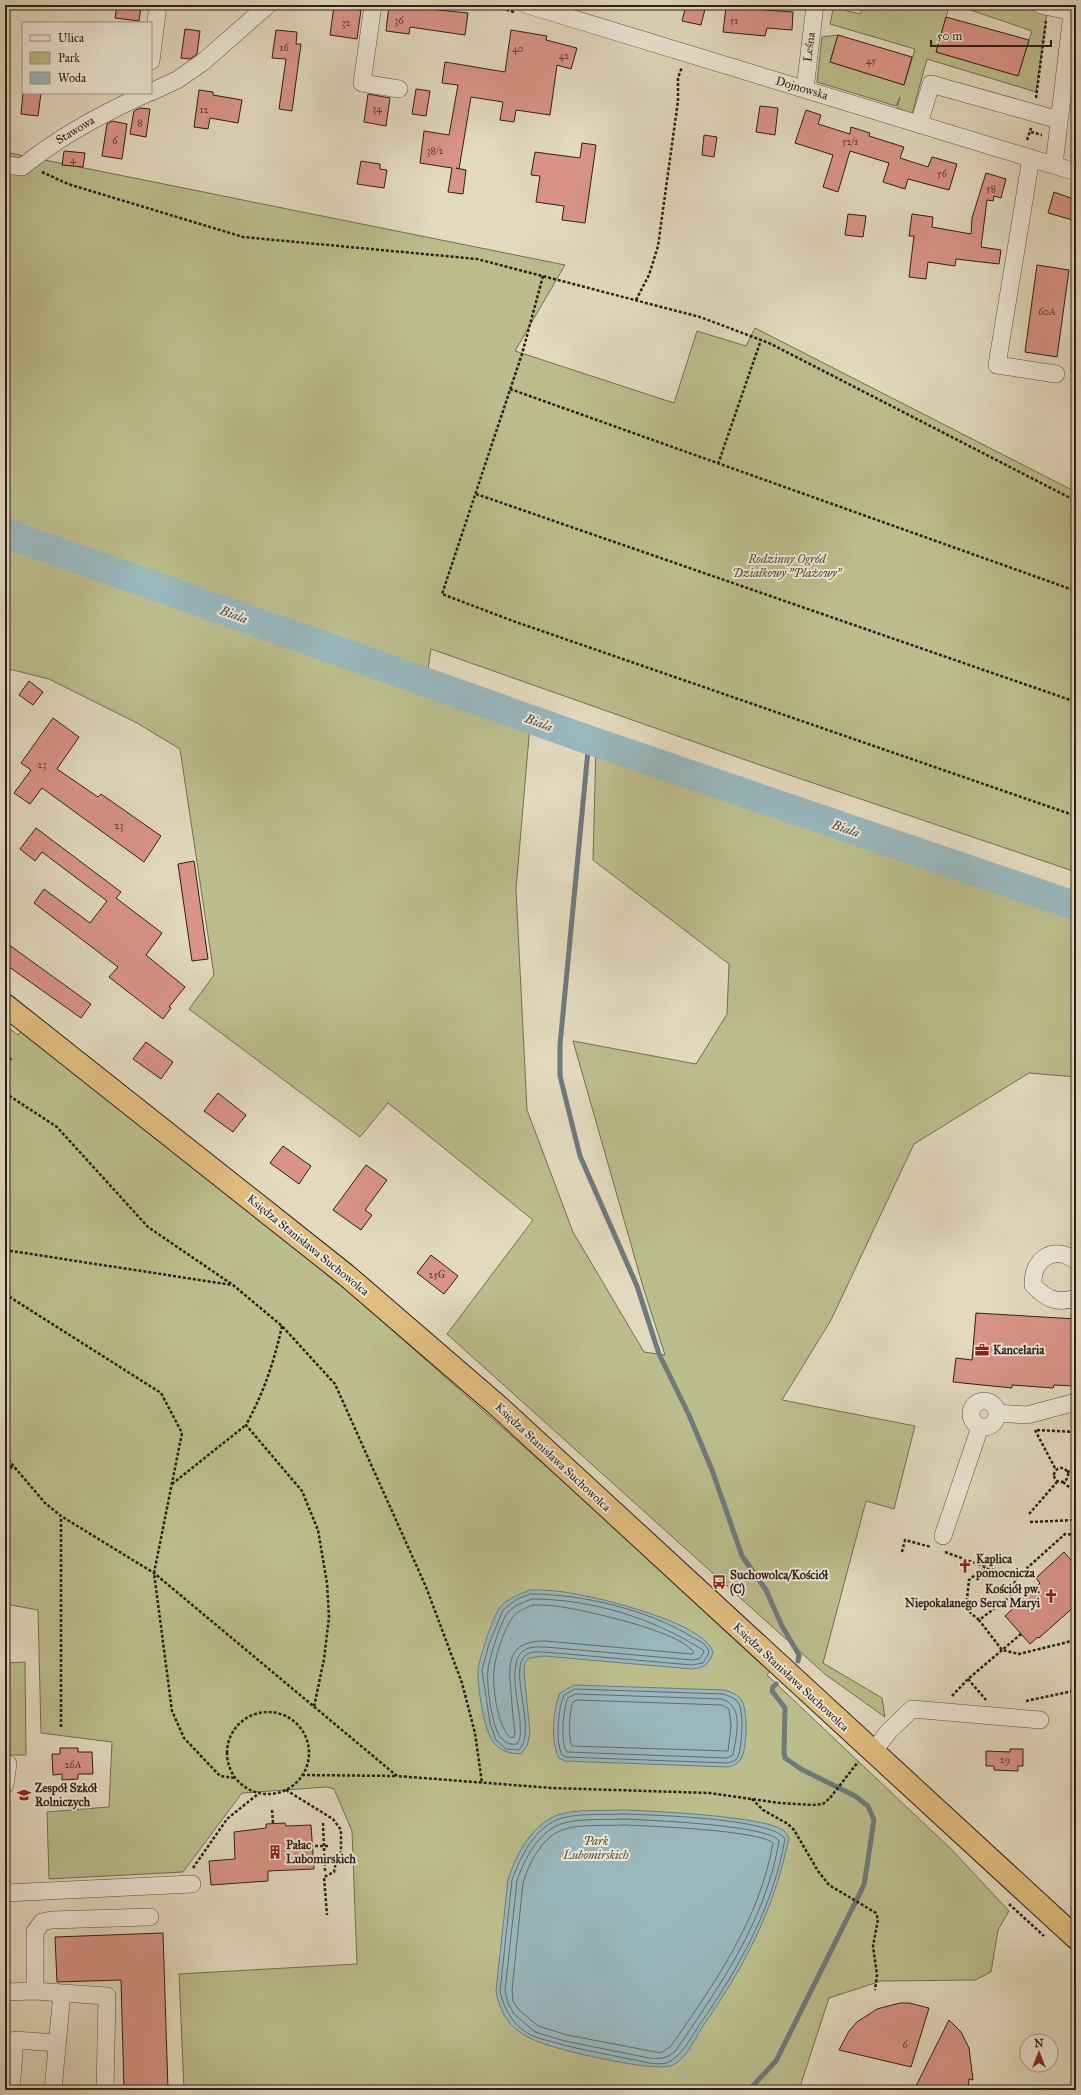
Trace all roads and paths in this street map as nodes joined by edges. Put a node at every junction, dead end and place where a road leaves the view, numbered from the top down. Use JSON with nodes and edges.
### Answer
{"nodes":[{"id":1,"x":158,"y":5,"type":"edge"},
{"id":2,"x":268,"y":5,"type":"edge"},
{"id":3,"x":373,"y":5,"type":"edge"},
{"id":4,"x":528,"y":5,"type":"edge"},
{"id":5,"x":815,"y":5,"type":"edge"},
{"id":6,"x":1073,"y":9,"type":"edge"},
{"id":7,"x":1043,"y":12,"type":"edge"},
{"id":8,"x":152,"y":53,"type":"edge"},
{"id":9,"x":688,"y":54,"type":"junction"},
{"id":10,"x":1072,"y":55,"type":"edge"},
{"id":11,"x":399,"y":89,"type":"dead end"},
{"id":12,"x":805,"y":89,"type":"junction"},
{"id":13,"x":152,"y":92,"type":"edge"},
{"id":14,"x":145,"y":94,"type":"edge"},
{"id":15,"x":1035,"y":104,"type":"dead end"},
{"id":16,"x":1059,"y":120,"type":"junction"},
{"id":17,"x":919,"y":124,"type":"junction"},
{"id":18,"x":1032,"y":126,"type":"dead end"},
{"id":19,"x":1031,"y":132,"type":"dead end"},
{"id":20,"x":1031,"y":158,"type":"junction"},
{"id":21,"x":5,"y":165,"type":"edge"},
{"id":22,"x":1054,"y":165,"type":"junction"},
{"id":23,"x":22,"y":167,"type":"junction"},
{"id":24,"x":1076,"y":172,"type":"edge"},
{"id":25,"x":543,"y":276,"type":"junction"},
{"id":26,"x":636,"y":300,"type":"junction"},
{"id":27,"x":762,"y":340,"type":"junction"},
{"id":28,"x":1056,"y":374,"type":"dead end"},
{"id":29,"x":510,"y":389,"type":"junction"},
{"id":30,"x":718,"y":464,"type":"junction"},
{"id":31,"x":476,"y":494,"type":"junction"},
{"id":32,"x":1076,"y":501,"type":"edge"},
{"id":33,"x":1076,"y":591,"type":"edge"},
{"id":34,"x":1076,"y":702,"type":"edge"},
{"id":35,"x":1076,"y":816,"type":"edge"},
{"id":36,"x":5,"y":1005,"type":"edge"},
{"id":37,"x":13,"y":1057,"type":"dead end"},
{"id":38,"x":5,"y":1063,"type":"edge"},
{"id":39,"x":5,"y":1093,"type":"edge"},
{"id":40,"x":5,"y":1250,"type":"edge"},
{"id":41,"x":1076,"y":1261,"type":"edge"},
{"id":42,"x":233,"y":1285,"type":"junction"},
{"id":43,"x":5,"y":1294,"type":"edge"},
{"id":44,"x":1076,"y":1298,"type":"edge"},
{"id":45,"x":282,"y":1326,"type":"junction"},
{"id":46,"x":1076,"y":1402,"type":"edge"},
{"id":47,"x":997,"y":1413,"type":"junction"},
{"id":48,"x":1031,"y":1423,"type":"junction"},
{"id":49,"x":246,"y":1425,"type":"junction"},
{"id":50,"x":980,"y":1427,"type":"junction"},
{"id":51,"x":1076,"y":1432,"type":"edge"},
{"id":52,"x":5,"y":1456,"type":"edge"},
{"id":53,"x":5,"y":1466,"type":"edge"},
{"id":54,"x":18,"y":1469,"type":"junction"},
{"id":55,"x":1056,"y":1470,"type":"junction"},
{"id":56,"x":1076,"y":1470,"type":"edge"},
{"id":57,"x":1067,"y":1472,"type":"junction"},
{"id":58,"x":1057,"y":1482,"type":"junction"},
{"id":59,"x":1063,"y":1482,"type":"junction"},
{"id":60,"x":172,"y":1484,"type":"junction"},
{"id":61,"x":1076,"y":1493,"type":"edge"},
{"id":62,"x":1029,"y":1514,"type":"dead end"},
{"id":63,"x":61,"y":1516,"type":"junction"},
{"id":64,"x":1076,"y":1520,"type":"edge"},
{"id":65,"x":1030,"y":1522,"type":"dead end"},
{"id":66,"x":1076,"y":1535,"type":"edge"},
{"id":67,"x":938,"y":1544,"type":"junction"},
{"id":68,"x":902,"y":1552,"type":"dead end"},
{"id":69,"x":985,"y":1567,"type":"junction"},
{"id":70,"x":154,"y":1573,"type":"junction"},
{"id":71,"x":1016,"y":1578,"type":"junction"},
{"id":72,"x":979,"y":1620,"type":"junction"},
{"id":73,"x":1021,"y":1634,"type":"dead end"},
{"id":74,"x":1076,"y":1640,"type":"edge"},
{"id":75,"x":1002,"y":1650,"type":"junction"},
{"id":76,"x":968,"y":1679,"type":"junction"},
{"id":77,"x":1076,"y":1688,"type":"edge"},
{"id":78,"x":988,"y":1701,"type":"dead end"},
{"id":79,"x":1019,"y":1702,"type":"dead end"},
{"id":80,"x":314,"y":1707,"type":"junction"},
{"id":81,"x":938,"y":1711,"type":"junction"},
{"id":82,"x":1040,"y":1720,"type":"dead end"},
{"id":83,"x":61,"y":1727,"type":"dead end"},
{"id":84,"x":866,"y":1756,"type":"junction"},
{"id":85,"x":8,"y":1764,"type":"dead end"},
{"id":86,"x":302,"y":1775,"type":"junction"},
{"id":87,"x":397,"y":1776,"type":"junction"},
{"id":88,"x":234,"y":1778,"type":"junction"},
{"id":89,"x":482,"y":1783,"type":"junction"},
{"id":90,"x":5,"y":1785,"type":"edge"},
{"id":91,"x":286,"y":1790,"type":"junction"},
{"id":92,"x":258,"y":1794,"type":"junction"},
{"id":93,"x":752,"y":1799,"type":"junction"},
{"id":94,"x":272,"y":1810,"type":"dead end"},
{"id":95,"x":273,"y":1823,"type":"dead end"},
{"id":96,"x":323,"y":1823,"type":"dead end"},
{"id":97,"x":315,"y":1846,"type":"dead end"},
{"id":98,"x":323,"y":1846,"type":"junction"},
{"id":99,"x":328,"y":1846,"type":"dead end"},
{"id":100,"x":325,"y":1871,"type":"dead end"},
{"id":101,"x":192,"y":1884,"type":"joint"},
{"id":102,"x":5,"y":1893,"type":"edge"},
{"id":103,"x":327,"y":1915,"type":"dead end"},
{"id":104,"x":150,"y":1917,"type":"dead end"},
{"id":105,"x":1076,"y":1938,"type":"edge"},
{"id":106,"x":875,"y":1990,"type":"dead end"},
{"id":107,"x":35,"y":1991,"type":"junction"},
{"id":108,"x":5,"y":1992,"type":"edge"},
{"id":109,"x":62,"y":1993,"type":"junction"},
{"id":110,"x":57,"y":2043,"type":"junction"},
{"id":111,"x":11,"y":2090,"type":"edge"},
{"id":112,"x":53,"y":2090,"type":"edge"},
{"id":113,"x":105,"y":2090,"type":"edge"}],
"edges":[{"from":1,"to":8,"type":"street"},
{"from":2,"to":13,"type":"street"},
{"from":3,"to":11,"type":"street"},
{"from":4,"to":9,"type":"street","name":"Dojnowska"},
{"from":5,"to":12,"type":"street","name":"Leśna"},
{"from":6,"to":7,"type":"street"},
{"from":6,"to":10,"type":"street"},
{"from":7,"to":15,"type":"path"},
{"from":9,"to":12,"type":"street","name":"Dojnowska"},
{"from":9,"to":26,"type":"path"},
{"from":10,"to":16,"type":"street"},
{"from":12,"to":17,"type":"street","name":"Dojnowska"},
{"from":14,"to":23,"type":"street","name":"Stawowa"},
{"from":16,"to":17,"type":"street"},
{"from":16,"to":22,"type":"street"},
{"from":17,"to":20,"type":"street","name":"Dojnowska"},
{"from":18,"to":19,"type":"path"},
{"from":20,"to":22,"type":"street","name":"Dojnowska"},
{"from":20,"to":28,"type":"street"},
{"from":21,"to":23,"type":"street"},
{"from":22,"to":24,"type":"street","name":"Dojnowska"},
{"from":23,"to":25,"type":"path"},
{"from":25,"to":26,"type":"path"},
{"from":25,"to":29,"type":"path"},
{"from":26,"to":27,"type":"path"},
{"from":27,"to":30,"type":"path"},
{"from":27,"to":32,"type":"path"},
{"from":29,"to":30,"type":"path"},
{"from":29,"to":31,"type":"path"},
{"from":30,"to":33,"type":"path"},
{"from":31,"to":34,"type":"path"},
{"from":31,"to":35,"type":"path"},
{"from":36,"to":84,"type":"highway","name":"Księdza Stanisława Suchowolca"},
{"from":37,"to":38,"type":"path"},
{"from":39,"to":42,"type":"path"},
{"from":40,"to":42,"type":"path"},
{"from":41,"to":44,"type":"street"},
{"from":42,"to":45,"type":"path"},
{"from":43,"to":60,"type":"path"},
{"from":45,"to":49,"type":"path"},
{"from":45,"to":89,"type":"path"},
{"from":46,"to":48,"type":"street"},
{"from":47,"to":48,"type":"street"},
{"from":47,"to":50,"type":"street"},
{"from":47,"to":50,"type":"street"},
{"from":48,"to":51,"type":"path"},
{"from":48,"to":55,"type":"path"},
{"from":49,"to":60,"type":"path"},
{"from":49,"to":80,"type":"path"},
{"from":50,"to":67,"type":"street"},
{"from":52,"to":54,"type":"path"},
{"from":53,"to":54,"type":"path"},
{"from":54,"to":63,"type":"path"},
{"from":55,"to":57,"type":"path"},
{"from":55,"to":58,"type":"path"},
{"from":56,"to":57,"type":"path"},
{"from":57,"to":59,"type":"path"},
{"from":58,"to":59,"type":"path"},
{"from":58,"to":62,"type":"path"},
{"from":59,"to":61,"type":"path"},
{"from":60,"to":70,"type":"path"},
{"from":63,"to":70,"type":"path"},
{"from":63,"to":83,"type":"path"},
{"from":64,"to":65,"type":"path"},
{"from":66,"to":71,"type":"path"},
{"from":67,"to":68,"type":"path"},
{"from":67,"to":69,"type":"path"},
{"from":69,"to":71,"type":"path"},
{"from":69,"to":72,"type":"path"},
{"from":70,"to":80,"type":"path"},
{"from":70,"to":88,"type":"path"},
{"from":71,"to":72,"type":"path"},
{"from":72,"to":75,"type":"path"},
{"from":73,"to":75,"type":"path"},
{"from":74,"to":75,"type":"path"},
{"from":75,"to":76,"type":"path"},
{"from":76,"to":78,"type":"path"},
{"from":76,"to":81,"type":"path"},
{"from":77,"to":79,"type":"path"},
{"from":80,"to":87,"type":"path"},
{"from":81,"to":82,"type":"street"},
{"from":81,"to":84,"type":"street"},
{"from":84,"to":93,"type":"path"},
{"from":84,"to":105,"type":"highway","name":"Księdza Stanisława Suchowolca"},
{"from":85,"to":90,"type":"street"},
{"from":86,"to":87,"type":"path"},
{"from":86,"to":88,"type":"path"},
{"from":86,"to":91,"type":"path"},
{"from":87,"to":89,"type":"path"},
{"from":88,"to":92,"type":"path"},
{"from":89,"to":93,"type":"path"},
{"from":91,"to":92,"type":"path"},
{"from":91,"to":103,"type":"path"},
{"from":92,"to":101,"type":"path"},
{"from":93,"to":106,"type":"path"},
{"from":94,"to":95,"type":"path"},
{"from":96,"to":98,"type":"path"},
{"from":97,"to":98,"type":"path"},
{"from":98,"to":99,"type":"path"},
{"from":98,"to":100,"type":"path"},
{"from":101,"to":102,"type":"street"},
{"from":104,"to":107,"type":"street"},
{"from":107,"to":108,"type":"street"},
{"from":107,"to":109,"type":"street"},
{"from":109,"to":110,"type":"street"},
{"from":109,"to":113,"type":"street"},
{"from":110,"to":111,"type":"street"},
{"from":110,"to":112,"type":"street"}]}
